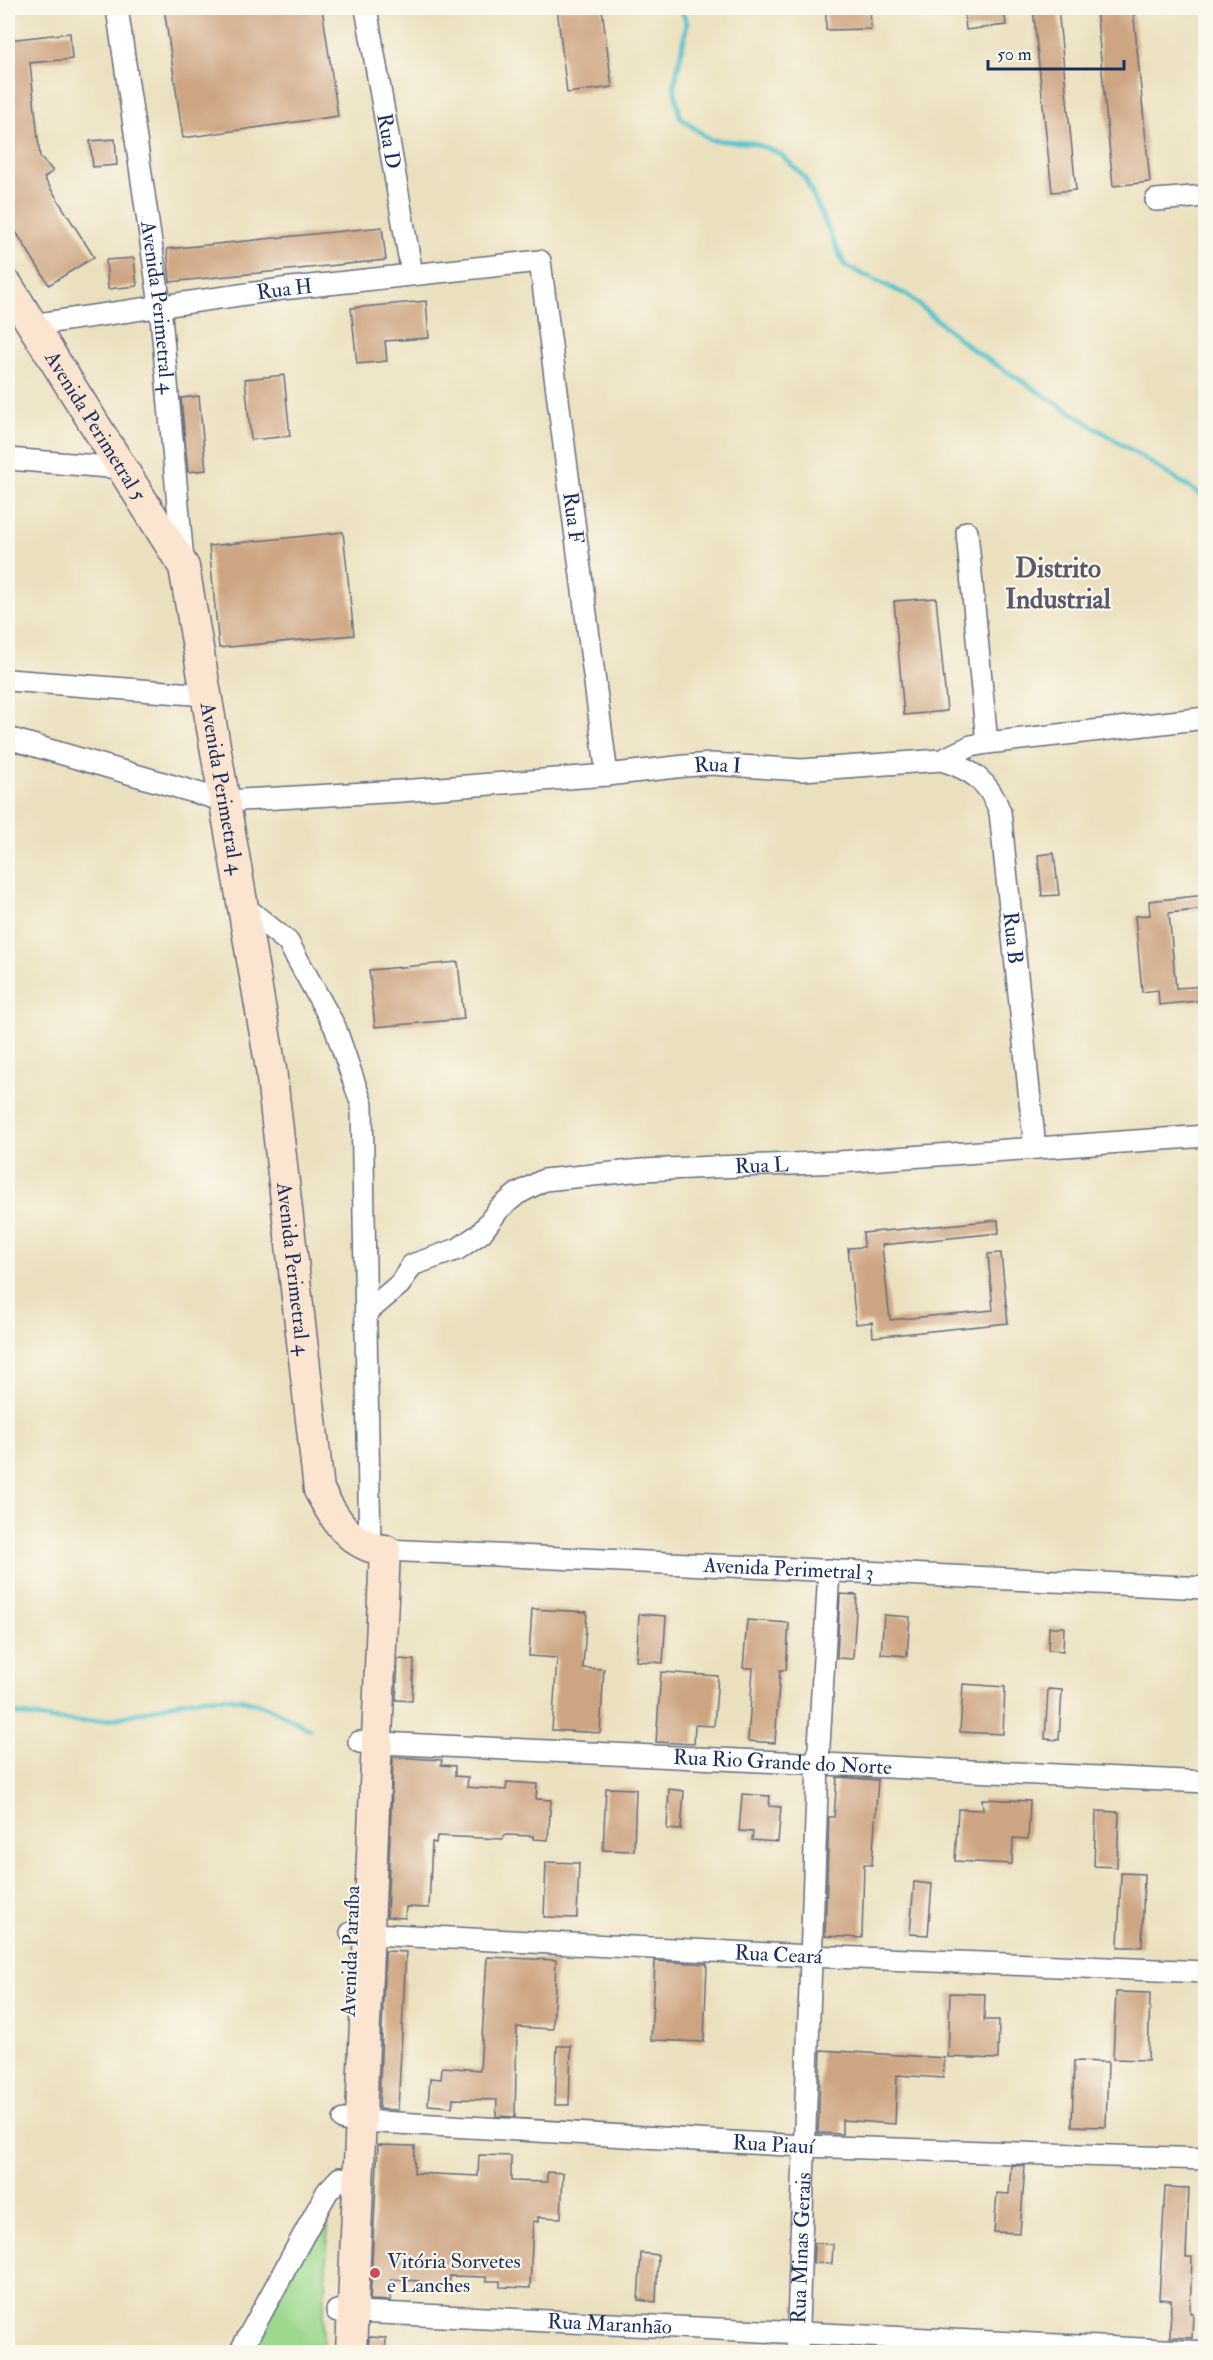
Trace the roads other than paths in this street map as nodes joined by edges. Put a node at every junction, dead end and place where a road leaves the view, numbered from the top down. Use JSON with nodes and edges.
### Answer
{"nodes":[{"id":1,"x":117,"y":8,"type":"edge"},
{"id":2,"x":366,"y":8,"type":"edge"},
{"id":3,"x":1206,"y":196,"type":"edge"},
{"id":4,"x":1156,"y":200,"type":"dead end"},
{"id":5,"x":540,"y":261,"type":"joint"},
{"id":6,"x":412,"y":274,"type":"junction"},
{"id":7,"x":8,"y":286,"type":"edge"},
{"id":8,"x":160,"y":305,"type":"junction"},
{"id":9,"x":31,"y":325,"type":"junction"},
{"id":10,"x":8,"y":459,"type":"edge"},
{"id":11,"x":122,"y":468,"type":"junction"},
{"id":12,"x":967,"y":532,"type":"dead end"},
{"id":13,"x":184,"y":567,"type":"junction"},
{"id":14,"x":8,"y":680,"type":"edge"},
{"id":15,"x":206,"y":695,"type":"junction"},
{"id":16,"x":1206,"y":718,"type":"edge"},
{"id":17,"x":8,"y":738,"type":"edge"},
{"id":18,"x":987,"y":743,"type":"junction"},
{"id":19,"x":942,"y":760,"type":"junction"},
{"id":20,"x":607,"y":775,"type":"junction"},
{"id":21,"x":225,"y":801,"type":"junction"},
{"id":22,"x":240,"y":903,"type":"junction"},
{"id":23,"x":1206,"y":1136,"type":"edge"},
{"id":24,"x":1035,"y":1148,"type":"junction"},
{"id":25,"x":366,"y":1313,"type":"junction"},
{"id":26,"x":378,"y":1550,"type":"junction"},
{"id":27,"x":829,"y":1570,"type":"junction"},
{"id":28,"x":1206,"y":1588,"type":"edge"},
{"id":29,"x":367,"y":1742,"type":"junction"},
{"id":30,"x":818,"y":1764,"type":"junction"},
{"id":31,"x":1206,"y":1782,"type":"edge"},
{"id":32,"x":360,"y":1933,"type":"junction"},
{"id":33,"x":810,"y":1956,"type":"junction"},
{"id":34,"x":1206,"y":1971,"type":"edge"},
{"id":35,"x":353,"y":2121,"type":"junction"},
{"id":36,"x":803,"y":2146,"type":"junction"},
{"id":37,"x":1206,"y":2159,"type":"edge"},
{"id":38,"x":340,"y":2178,"type":"junction"},
{"id":39,"x":344,"y":2311,"type":"junction"},
{"id":40,"x":797,"y":2342,"type":"edge"},
{"id":41,"x":240,"y":2352,"type":"edge"},
{"id":42,"x":333,"y":2352,"type":"edge"},
{"id":43,"x":351,"y":2352,"type":"edge"},
{"id":44,"x":1206,"y":2352,"type":"edge"}],
"edges":[{"from":1,"to":8,"type":"street","name":"Avenida Perimetral 4"},
{"from":2,"to":6,"type":"street","name":"Rua D"},
{"from":3,"to":4,"type":"street"},
{"from":5,"to":6,"type":"street","name":"Rua H"},
{"from":5,"to":20,"type":"street","name":"Rua F"},
{"from":6,"to":8,"type":"street","name":"Rua H"},
{"from":7,"to":9,"type":"street","name":"Avenida Perimetral 5"},
{"from":8,"to":9,"type":"street","name":"Rua H"},
{"from":8,"to":13,"type":"street","name":"Avenida Perimetral 4"},
{"from":9,"to":11,"type":"street","name":"Avenida Perimetral 5"},
{"from":10,"to":11,"type":"street"},
{"from":11,"to":13,"type":"street","name":"Avenida Perimetral 5"},
{"from":12,"to":18,"type":"street"},
{"from":13,"to":15,"type":"street","name":"Avenida Perimetral 4"},
{"from":14,"to":15,"type":"street"},
{"from":15,"to":21,"type":"street","name":"Avenida Perimetral 4"},
{"from":16,"to":18,"type":"street","name":"Rua I"},
{"from":17,"to":21,"type":"street"},
{"from":18,"to":19,"type":"street","name":"Rua I"},
{"from":19,"to":20,"type":"street","name":"Rua I"},
{"from":19,"to":24,"type":"street","name":"Rua B"},
{"from":20,"to":21,"type":"street","name":"Rua I"},
{"from":21,"to":22,"type":"street","name":"Avenida Perimetral 4"},
{"from":22,"to":25,"type":"street"},
{"from":22,"to":26,"type":"street","name":"Avenida Perimetral 4"},
{"from":23,"to":24,"type":"street","name":"Rua L"},
{"from":24,"to":25,"type":"street","name":"Rua L"},
{"from":25,"to":26,"type":"street"},
{"from":26,"to":27,"type":"street","name":"Avenida Perimetral 3"},
{"from":26,"to":29,"type":"street","name":"Avenida Paraíba"},
{"from":27,"to":28,"type":"street","name":"Avenida Perimetral 3"},
{"from":27,"to":30,"type":"street","name":"Rua Minas Gerais"},
{"from":29,"to":30,"type":"street","name":"Rua Rio Grande do Norte"},
{"from":29,"to":32,"type":"street","name":"Avenida Paraíba"},
{"from":30,"to":31,"type":"street","name":"Rua Rio Grande do Norte"},
{"from":30,"to":33,"type":"street","name":"Rua Minas Gerais"},
{"from":32,"to":33,"type":"street","name":"Rua Ceará"},
{"from":32,"to":35,"type":"street","name":"Avenida Paraíba"},
{"from":33,"to":34,"type":"street","name":"Rua Ceará"},
{"from":33,"to":36,"type":"street","name":"Rua Minas Gerais"},
{"from":35,"to":36,"type":"street","name":"Rua Piauí"},
{"from":35,"to":38,"type":"street","name":"Avenida Paraíba"},
{"from":35,"to":39,"type":"street","name":"Avenida Paraíba"},
{"from":36,"to":37,"type":"street","name":"Rua Piauí"},
{"from":36,"to":40,"type":"street","name":"Rua Minas Gerais"},
{"from":38,"to":39,"type":"street","name":"Avenida Paraíba"},
{"from":38,"to":41,"type":"street"},
{"from":39,"to":40,"type":"street","name":"Rua Maranhão"},
{"from":39,"to":42,"type":"street","name":"Avenida Paraíba"},
{"from":39,"to":43,"type":"street","name":"Avenida Paraíba"},
{"from":40,"to":44,"type":"street","name":"Rua Maranhão"}]}
